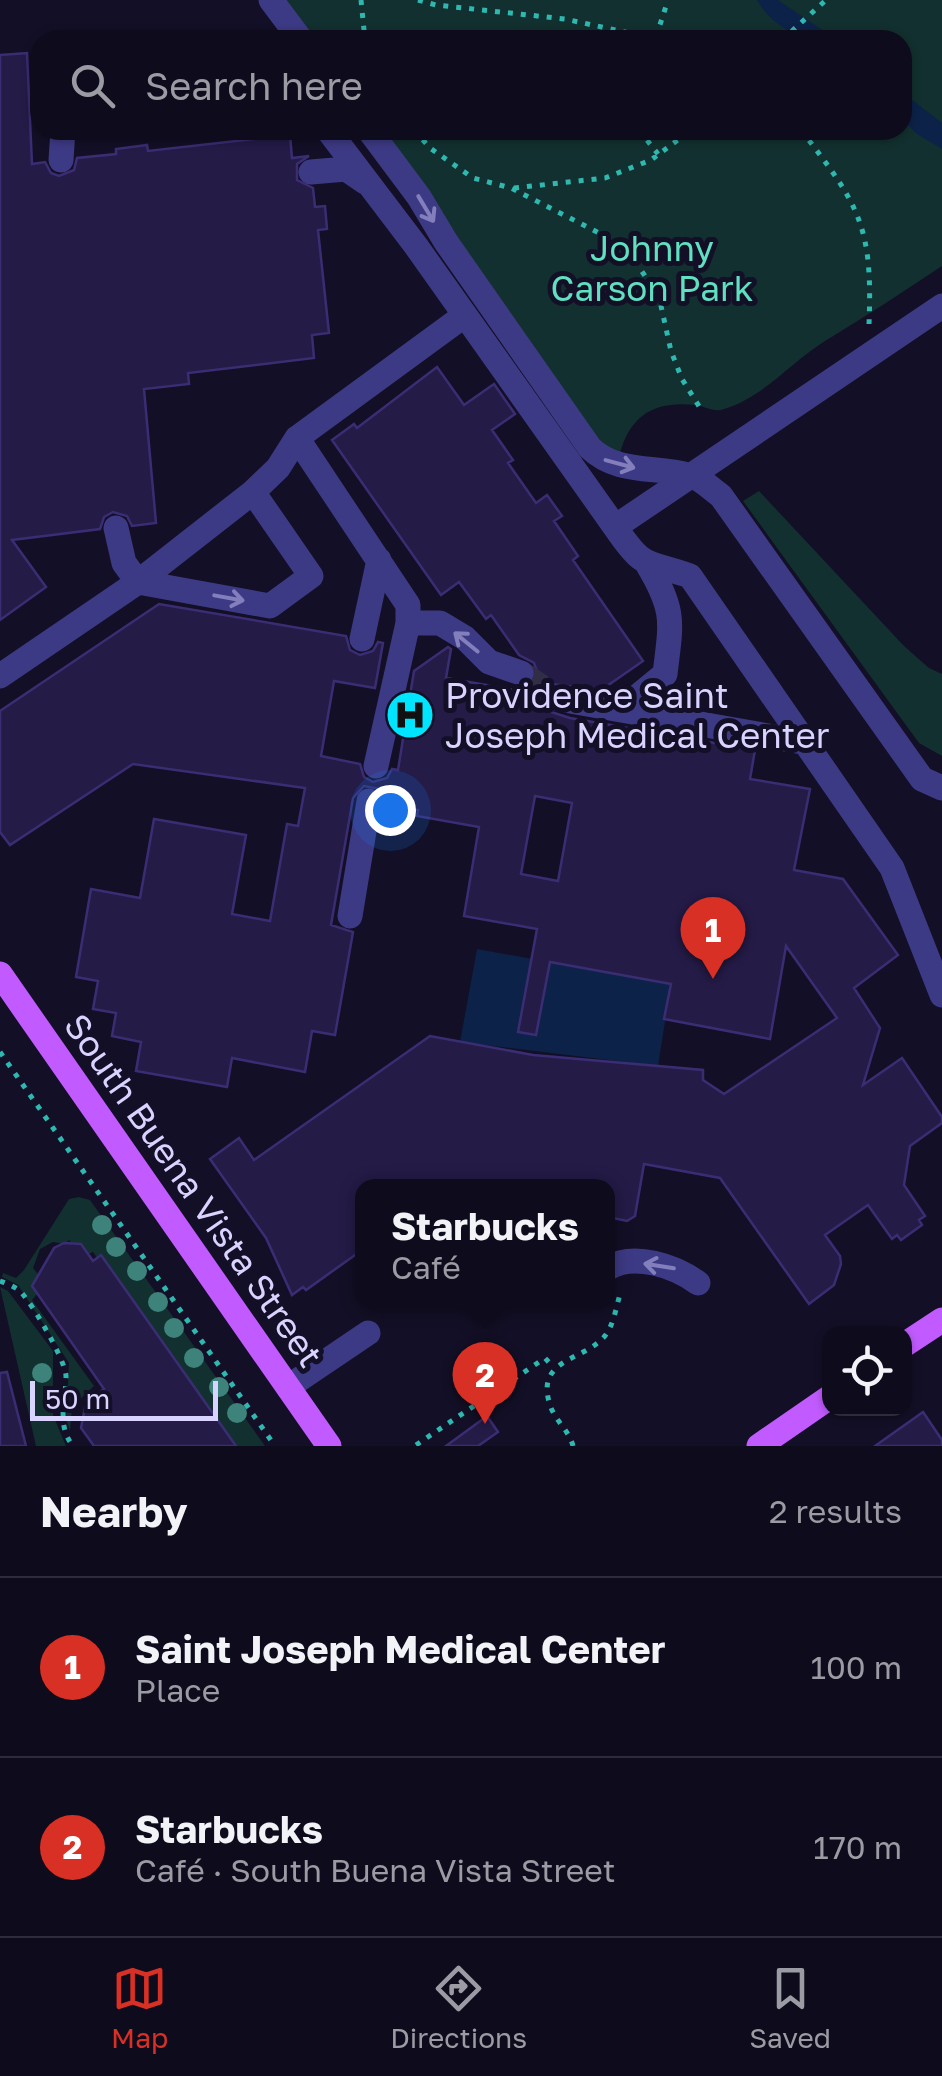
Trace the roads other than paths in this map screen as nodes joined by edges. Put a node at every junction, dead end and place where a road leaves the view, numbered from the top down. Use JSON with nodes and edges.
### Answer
{"nodes":[{"id":1,"x":272,"y":0,"type":"edge"},
{"id":2,"x":294,"y":30,"type":"edge"},
{"id":3,"x":62,"y":140,"type":"edge"},
{"id":4,"x":335,"y":140,"type":"edge"},
{"id":5,"x":376,"y":140,"type":"edge"},
{"id":6,"x":61,"y":160,"type":"dead end"},
{"id":7,"x":311,"y":172,"type":"dead end"},
{"id":8,"x":369,"y":185,"type":"junction"},
{"id":9,"x":942,"y":306,"type":"edge"},
{"id":10,"x":466,"y":315,"type":"junction"},
{"id":11,"x":297,"y":438,"type":"junction"},
{"id":12,"x":692,"y":475,"type":"junction"},
{"id":13,"x":254,"y":492,"type":"junction"},
{"id":14,"x":116,"y":528,"type":"dead end"},
{"id":15,"x":615,"y":528,"type":"junction"},
{"id":16,"x":378,"y":560,"type":"junction"},
{"id":17,"x":648,"y":565,"type":"junction"},
{"id":18,"x":138,"y":582,"type":"junction"},
{"id":19,"x":408,"y":623,"type":"junction"},
{"id":20,"x":362,"y":639,"type":"dead end"},
{"id":21,"x":521,"y":674,"type":"tunnel mouth"},
{"id":22,"x":0,"y":676,"type":"edge"},
{"id":23,"x":559,"y":699,"type":"tunnel mouth"},
{"id":24,"x":620,"y":710,"type":"junction"},
{"id":25,"x":808,"y":743,"type":"junction"},
{"id":26,"x":376,"y":766,"type":"dead end"},
{"id":27,"x":942,"y":788,"type":"edge"},
{"id":28,"x":369,"y":801,"type":"dead end"},
{"id":29,"x":350,"y":916,"type":"dead end"},
{"id":30,"x":0,"y":974,"type":"edge"},
{"id":31,"x":942,"y":996,"type":"edge"},
{"id":32,"x":615,"y":1266,"type":"edge"},
{"id":33,"x":698,"y":1283,"type":"dead end"},
{"id":34,"x":942,"y":1320,"type":"edge"},
{"id":35,"x":368,"y":1333,"type":"dead end"},
{"id":36,"x":912,"y":1341,"type":"edge"},
{"id":37,"x":288,"y":1387,"type":"junction"},
{"id":38,"x":822,"y":1405,"type":"edge"},
{"id":39,"x":787,"y":1438,"type":"edge"},
{"id":40,"x":329,"y":1446,"type":"edge"},
{"id":41,"x":758,"y":1446,"type":"edge"}],
"edges":[{"from":1,"to":2,"type":"street"},
{"from":3,"to":6,"type":"street"},
{"from":4,"to":8,"type":"street"},
{"from":5,"to":12,"type":"street","one_way":true},
{"from":7,"to":8,"type":"street"},
{"from":8,"to":10,"type":"street"},
{"from":9,"to":12,"type":"street"},
{"from":10,"to":11,"type":"street"},
{"from":10,"to":15,"type":"street"},
{"from":11,"to":13,"type":"street"},
{"from":11,"to":16,"type":"street"},
{"from":12,"to":15,"type":"street"},
{"from":12,"to":27,"type":"street"},
{"from":13,"to":18,"type":"street"},
{"from":18,"to":13,"type":"street","one_way":true},
{"from":14,"to":18,"type":"street"},
{"from":15,"to":17,"type":"street"},
{"from":16,"to":19,"type":"street"},
{"from":16,"to":20,"type":"street"},
{"from":17,"to":24,"type":"street"},
{"from":17,"to":25,"type":"street"},
{"from":18,"to":22,"type":"street"},
{"from":21,"to":19,"type":"street","one_way":true},
{"from":19,"to":26,"type":"street"},
{"from":23,"to":24,"type":"street"},
{"from":24,"to":25,"type":"street"},
{"from":25,"to":31,"type":"street"},
{"from":28,"to":29,"type":"street"},
{"from":30,"to":37,"type":"main road","name":"South Buena Vista Street"},
{"from":33,"to":32,"type":"street","one_way":true},
{"from":34,"to":36,"type":"main road"},
{"from":35,"to":37,"type":"street"},
{"from":37,"to":40,"type":"main road","name":"South Buena Vista Street"},
{"from":38,"to":39,"type":"main road"},
{"from":39,"to":41,"type":"main road"}]}
